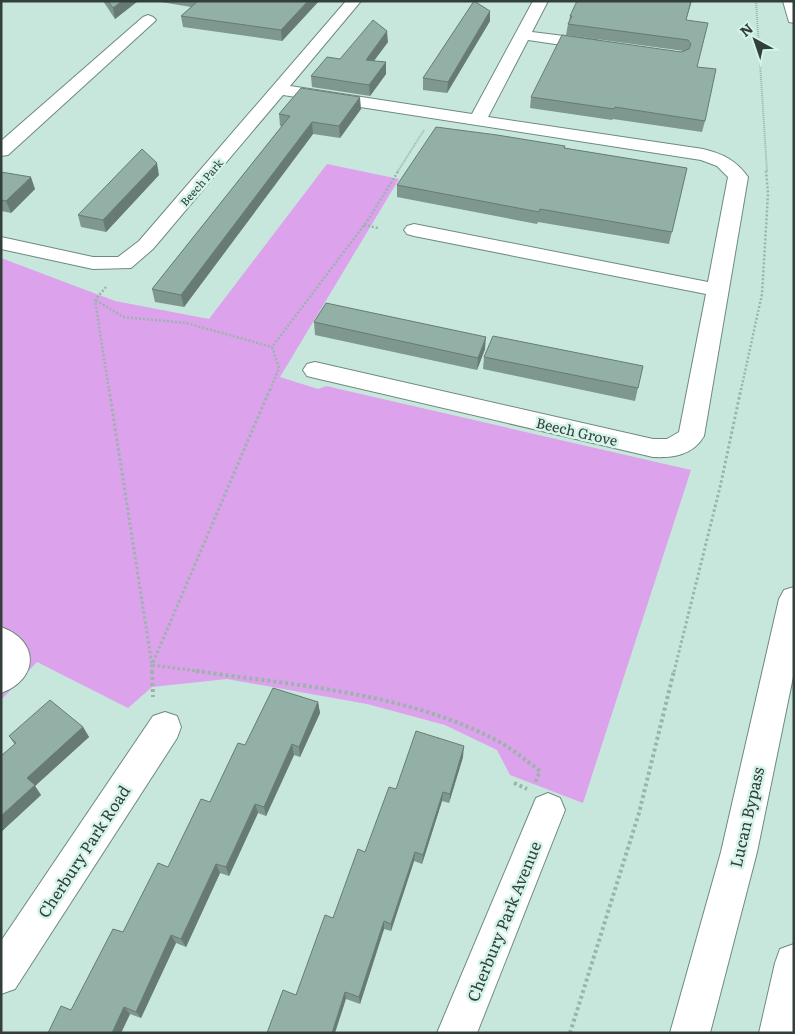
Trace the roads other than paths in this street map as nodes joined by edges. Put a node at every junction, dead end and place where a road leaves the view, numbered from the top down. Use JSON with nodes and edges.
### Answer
{"nodes":[{"id":1,"x":354,"y":1,"type":"edge"},
{"id":2,"x":541,"y":1,"type":"edge"},
{"id":3,"x":790,"y":1,"type":"edge"},
{"id":4,"x":794,"y":19,"type":"edge"},
{"id":5,"x":148,"y":20,"type":"dead end"},
{"id":6,"x":523,"y":35,"type":"junction"},
{"id":7,"x":614,"y":48,"type":"edge"},
{"id":8,"x":280,"y":90,"type":"junction"},
{"id":9,"x":477,"y":121,"type":"junction"},
{"id":10,"x":1,"y":151,"type":"edge"},
{"id":11,"x":414,"y":230,"type":"dead end"},
{"id":12,"x":1,"y":243,"type":"edge"},
{"id":13,"x":717,"y":290,"type":"junction"},
{"id":14,"x":315,"y":370,"type":"dead end"},
{"id":15,"x":794,"y":599,"type":"edge"},
{"id":16,"x":1,"y":640,"type":"edge"},
{"id":17,"x":1,"y":679,"type":"edge"},
{"id":18,"x":159,"y":712,"type":"road end"},
{"id":19,"x":548,"y":810,"type":"dead end"},
{"id":20,"x":794,"y":964,"type":"edge"},
{"id":21,"x":1,"y":975,"type":"edge"},
{"id":22,"x":457,"y":1033,"type":"edge"},
{"id":23,"x":690,"y":1033,"type":"edge"},
{"id":24,"x":779,"y":1033,"type":"edge"}],
"edges":[{"from":1,"to":8,"type":"main road","name":"Beech Park"},
{"from":2,"to":6,"type":"main road"},
{"from":3,"to":4,"type":"main road"},
{"from":5,"to":10,"type":"main road"},
{"from":6,"to":7,"type":"main road"},
{"from":6,"to":9,"type":"main road"},
{"from":8,"to":9,"type":"main road","name":"Beech Grove"},
{"from":8,"to":12,"type":"main road","name":"Beech Park"},
{"from":9,"to":13,"type":"main road","name":"Beech Grove"},
{"from":11,"to":13,"type":"main road"},
{"from":13,"to":14,"type":"main road","name":"Beech Grove"},
{"from":15,"to":23,"type":"main road","name":"Lucan Bypass"},
{"from":16,"to":17,"type":"main road"},
{"from":18,"to":21,"type":"main road","name":"Cherbury Park Road"},
{"from":19,"to":22,"type":"main road","name":"Cherbury Park Avenue"},
{"from":20,"to":24,"type":"main road"}]}
